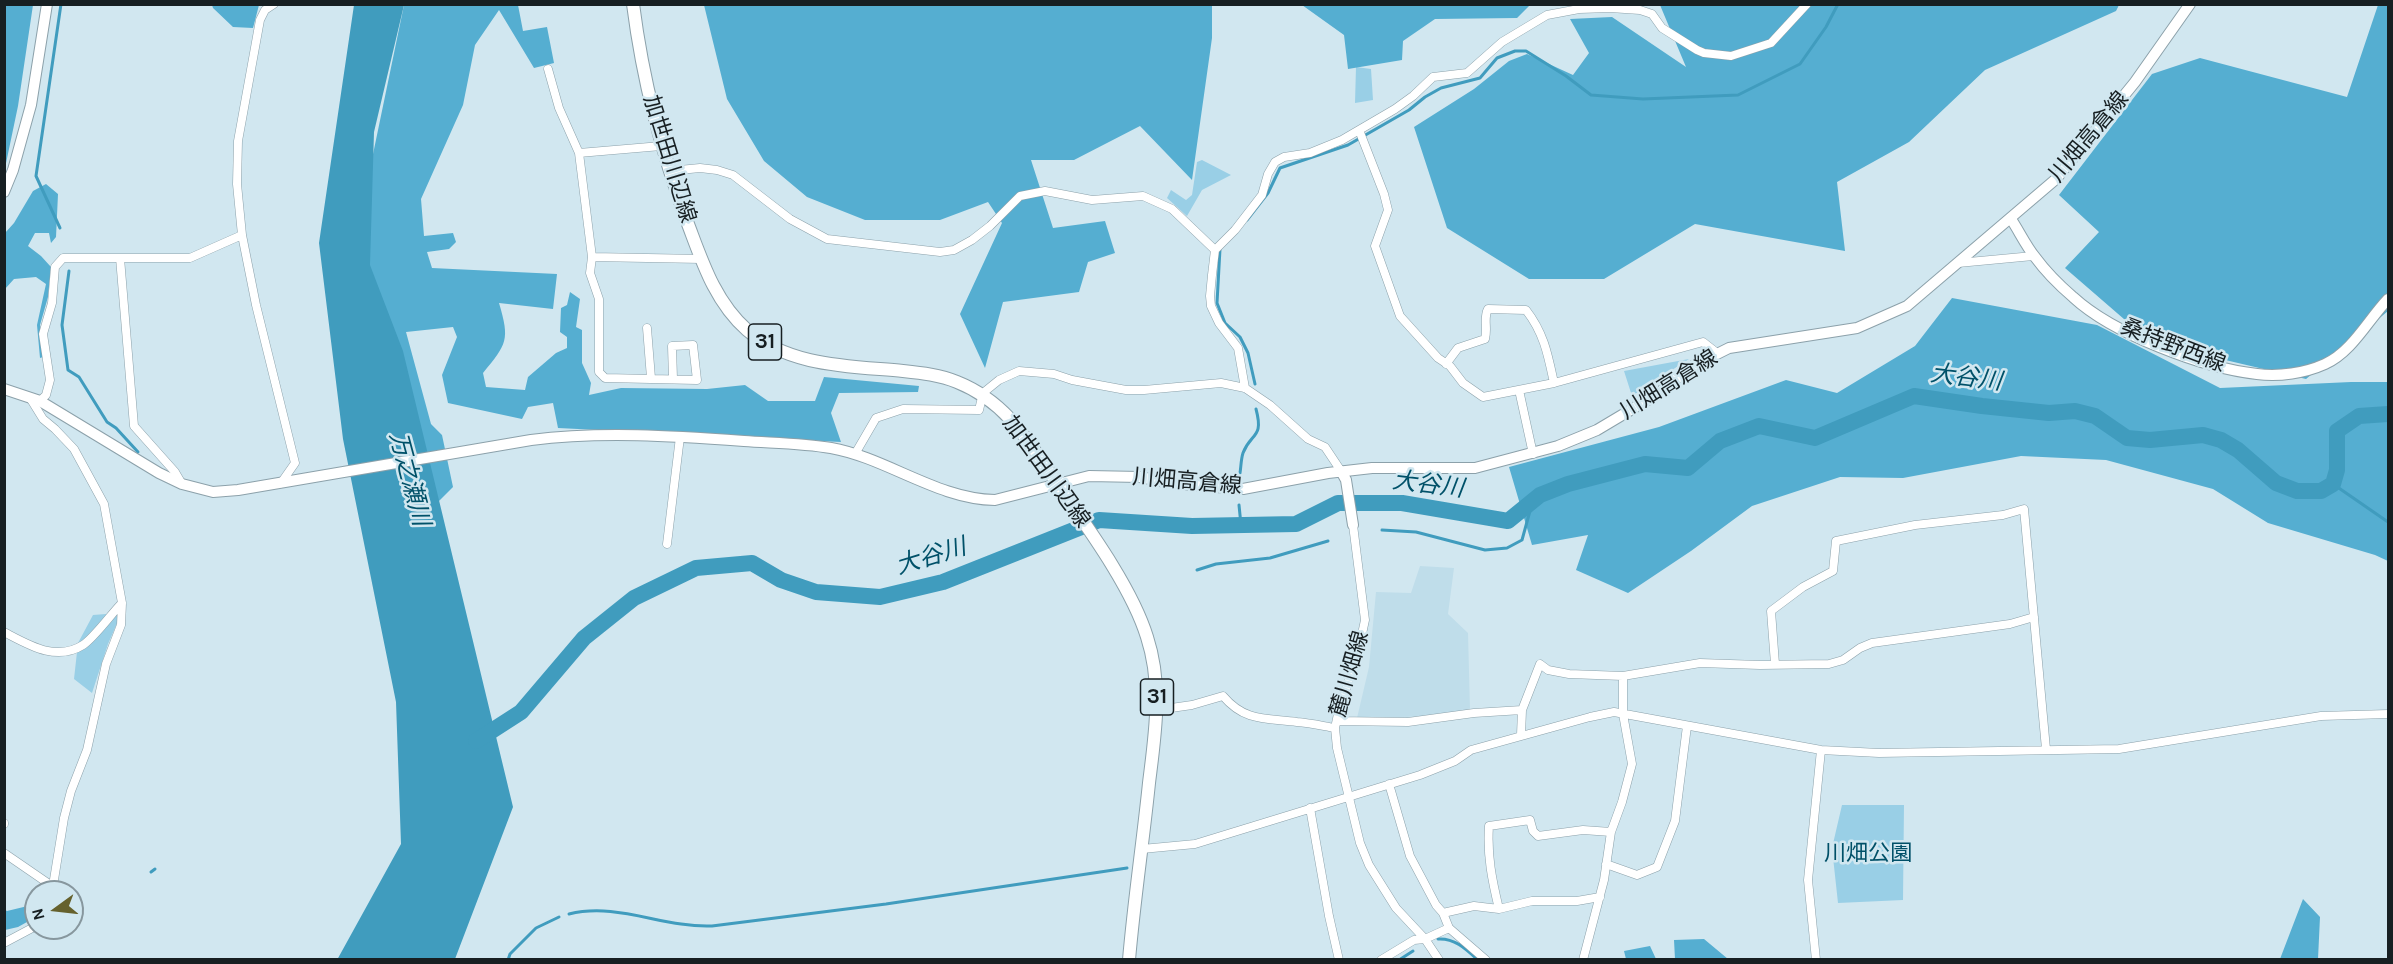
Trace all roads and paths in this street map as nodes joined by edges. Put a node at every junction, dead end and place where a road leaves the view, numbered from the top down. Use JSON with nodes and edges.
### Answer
{"nodes":[{"id":1,"x":46,"y":4,"type":"edge"},
{"id":2,"x":274,"y":4,"type":"edge"},
{"id":3,"x":633,"y":4,"type":"edge"},
{"id":4,"x":1807,"y":4,"type":"edge"},
{"id":5,"x":2190,"y":4,"type":"edge"},
{"id":6,"x":548,"y":69,"type":"dead end"},
{"id":7,"x":1361,"y":134,"type":"junction"},
{"id":8,"x":661,"y":146,"type":"junction"},
{"id":9,"x":579,"y":153,"type":"junction"},
{"id":10,"x":669,"y":171,"type":"junction"},
{"id":11,"x":4,"y":192,"type":"edge"},
{"id":12,"x":2011,"y":219,"type":"junction"},
{"id":13,"x":242,"y":235,"type":"junction"},
{"id":14,"x":1215,"y":250,"type":"junction"},
{"id":15,"x":2033,"y":256,"type":"junction"},
{"id":16,"x":592,"y":257,"type":"junction"},
{"id":17,"x":120,"y":258,"type":"junction"},
{"id":18,"x":702,"y":259,"type":"junction"},
{"id":19,"x":1958,"y":263,"type":"junction"},
{"id":20,"x":2388,"y":299,"type":"edge"},
{"id":21,"x":647,"y":328,"type":"dead end"},
{"id":22,"x":1717,"y":353,"type":"junction"},
{"id":23,"x":1446,"y":364,"type":"junction"},
{"id":24,"x":651,"y":378,"type":"junction"},
{"id":25,"x":673,"y":379,"type":"junction"},
{"id":26,"x":1554,"y":383,"type":"junction"},
{"id":27,"x":1245,"y":388,"type":"junction"},
{"id":28,"x":4,"y":389,"type":"edge"},
{"id":29,"x":1519,"y":390,"type":"junction"},
{"id":30,"x":983,"y":393,"type":"junction"},
{"id":31,"x":35,"y":399,"type":"junction"},
{"id":32,"x":680,"y":437,"type":"junction"},
{"id":33,"x":855,"y":454,"type":"junction"},
{"id":34,"x":1533,"y":454,"type":"junction"},
{"id":35,"x":1344,"y":476,"type":"junction"},
{"id":36,"x":281,"y":483,"type":"junction"},
{"id":37,"x":182,"y":484,"type":"junction"},
{"id":38,"x":1060,"y":488,"type":"junction"},
{"id":39,"x":1353,"y":525,"type":"joint"},
{"id":40,"x":667,"y":544,"type":"dead end"},
{"id":41,"x":122,"y":603,"type":"junction"},
{"id":42,"x":2034,"y":617,"type":"junction"},
{"id":43,"x":4,"y":632,"type":"edge"},
{"id":44,"x":1775,"y":664,"type":"junction"},
{"id":45,"x":1623,"y":676,"type":"junction"},
{"id":46,"x":1157,"y":710,"type":"junction"},
{"id":47,"x":1522,"y":710,"type":"junction"},
{"id":48,"x":1623,"y":714,"type":"junction"},
{"id":49,"x":2388,"y":714,"type":"edge"},
{"id":50,"x":1336,"y":724,"type":"junction"},
{"id":51,"x":1687,"y":726,"type":"junction"},
{"id":52,"x":1521,"y":735,"type":"junction"},
{"id":53,"x":2046,"y":749,"type":"junction"},
{"id":54,"x":1821,"y":750,"type":"junction"},
{"id":55,"x":1389,"y":784,"type":"junction"},
{"id":56,"x":1347,"y":797,"type":"junction"},
{"id":57,"x":1310,"y":808,"type":"junction"},
{"id":58,"x":1611,"y":832,"type":"junction"},
{"id":59,"x":1142,"y":849,"type":"junction"},
{"id":60,"x":4,"y":854,"type":"edge"},
{"id":61,"x":1606,"y":864,"type":"junction"},
{"id":62,"x":40,"y":880,"type":"edge"},
{"id":63,"x":54,"y":880,"type":"edge"},
{"id":64,"x":1600,"y":897,"type":"junction"},
{"id":65,"x":1499,"y":909,"type":"junction"},
{"id":66,"x":1443,"y":913,"type":"junction"},
{"id":67,"x":1449,"y":928,"type":"junction"},
{"id":68,"x":24,"y":932,"type":"edge"},
{"id":69,"x":1425,"y":939,"type":"junction"},
{"id":70,"x":4,"y":943,"type":"edge"},
{"id":71,"x":1129,"y":960,"type":"edge"},
{"id":72,"x":1339,"y":960,"type":"edge"},
{"id":73,"x":1381,"y":960,"type":"edge"},
{"id":74,"x":1439,"y":960,"type":"edge"},
{"id":75,"x":1486,"y":960,"type":"edge"},
{"id":76,"x":1583,"y":960,"type":"edge"},
{"id":77,"x":1816,"y":960,"type":"edge"}],
"edges":[{"from":1,"to":11,"type":"street"},
{"from":2,"to":13,"type":"street"},
{"from":3,"to":8,"type":"main road","name":"加世田川辺線","number":"31"},
{"from":4,"to":7,"type":"street"},
{"from":5,"to":12,"type":"street","name":"川畑高倉線"},
{"from":6,"to":9,"type":"street"},
{"from":7,"to":14,"type":"street"},
{"from":7,"to":23,"type":"street"},
{"from":8,"to":9,"type":"street"},
{"from":8,"to":10,"type":"main road","name":"加世田川辺線","number":"31"},
{"from":9,"to":16,"type":"street"},
{"from":10,"to":14,"type":"street"},
{"from":10,"to":18,"type":"main road","name":"加世田川辺線","number":"31"},
{"from":12,"to":15,"type":"street","name":"桑持野西線"},
{"from":12,"to":19,"type":"street","name":"川畑高倉線"},
{"from":13,"to":17,"type":"street"},
{"from":13,"to":36,"type":"street"},
{"from":14,"to":27,"type":"street"},
{"from":15,"to":19,"type":"street"},
{"from":15,"to":20,"type":"street","name":"桑持野西線"},
{"from":16,"to":18,"type":"street"},
{"from":16,"to":24,"type":"street"},
{"from":17,"to":31,"type":"street"},
{"from":17,"to":37,"type":"street"},
{"from":18,"to":30,"type":"main road","name":"加世田川辺線","number":"31"},
{"from":19,"to":22,"type":"street","name":"川畑高倉線"},
{"from":21,"to":24,"type":"street"},
{"from":22,"to":26,"type":"street"},
{"from":22,"to":34,"type":"street","name":"川畑高倉線"},
{"from":23,"to":26,"type":"street"},
{"from":23,"to":29,"type":"street"},
{"from":24,"to":25,"type":"street"},
{"from":25,"to":25,"type":"street"},
{"from":26,"to":29,"type":"street"},
{"from":27,"to":30,"type":"street"},
{"from":27,"to":35,"type":"street"},
{"from":28,"to":31,"type":"street","name":"川畑高倉線"},
{"from":29,"to":34,"type":"street"},
{"from":30,"to":33,"type":"street"},
{"from":30,"to":38,"type":"main road","name":"加世田川辺線","number":"31"},
{"from":31,"to":37,"type":"street","name":"川畑高倉線"},
{"from":31,"to":41,"type":"street"},
{"from":32,"to":33,"type":"street","name":"川畑高倉線"},
{"from":32,"to":36,"type":"street","name":"川畑高倉線"},
{"from":32,"to":40,"type":"street"},
{"from":33,"to":38,"type":"street","name":"川畑高倉線"},
{"from":34,"to":35,"type":"street","name":"川畑高倉線"},
{"from":35,"to":38,"type":"street","name":"川畑高倉線"},
{"from":35,"to":39,"type":"street","name":"麓川畑線"},
{"from":36,"to":37,"type":"street","name":"川畑高倉線"},
{"from":38,"to":46,"type":"main road","name":"加世田川辺線","number":"31"},
{"from":39,"to":50,"type":"street","name":"麓川畑線"},
{"from":41,"to":43,"type":"street"},
{"from":41,"to":63,"type":"street"},
{"from":42,"to":44,"type":"street"},
{"from":42,"to":44,"type":"street"},
{"from":42,"to":53,"type":"street"},
{"from":44,"to":45,"type":"street"},
{"from":45,"to":47,"type":"street"},
{"from":45,"to":48,"type":"street"},
{"from":46,"to":50,"type":"street"},
{"from":46,"to":59,"type":"main road","name":"加世田川辺線","number":"31"},
{"from":47,"to":50,"type":"street"},
{"from":47,"to":52,"type":"street"},
{"from":48,"to":51,"type":"street"},
{"from":48,"to":52,"type":"street"},
{"from":48,"to":58,"type":"street"},
{"from":49,"to":53,"type":"street"},
{"from":50,"to":56,"type":"street","name":"麓川畑線"},
{"from":51,"to":54,"type":"street"},
{"from":51,"to":61,"type":"street"},
{"from":52,"to":55,"type":"street"},
{"from":53,"to":54,"type":"street"},
{"from":54,"to":77,"type":"street"},
{"from":55,"to":56,"type":"street"},
{"from":55,"to":66,"type":"street"},
{"from":56,"to":57,"type":"street"},
{"from":56,"to":69,"type":"street","name":"麓川畑線"},
{"from":57,"to":59,"type":"street"},
{"from":57,"to":72,"type":"street"},
{"from":58,"to":61,"type":"street"},
{"from":58,"to":65,"type":"street"},
{"from":59,"to":71,"type":"main road","name":"加世田川辺線","number":"31"},
{"from":60,"to":62,"type":"street"},
{"from":61,"to":64,"type":"street"},
{"from":64,"to":65,"type":"street"},
{"from":64,"to":76,"type":"street"},
{"from":65,"to":66,"type":"street"},
{"from":66,"to":67,"type":"street"},
{"from":67,"to":69,"type":"street"},
{"from":67,"to":75,"type":"street"},
{"from":68,"to":70,"type":"street"},
{"from":69,"to":73,"type":"street"},
{"from":69,"to":74,"type":"street","name":"麓川畑線"}]}
